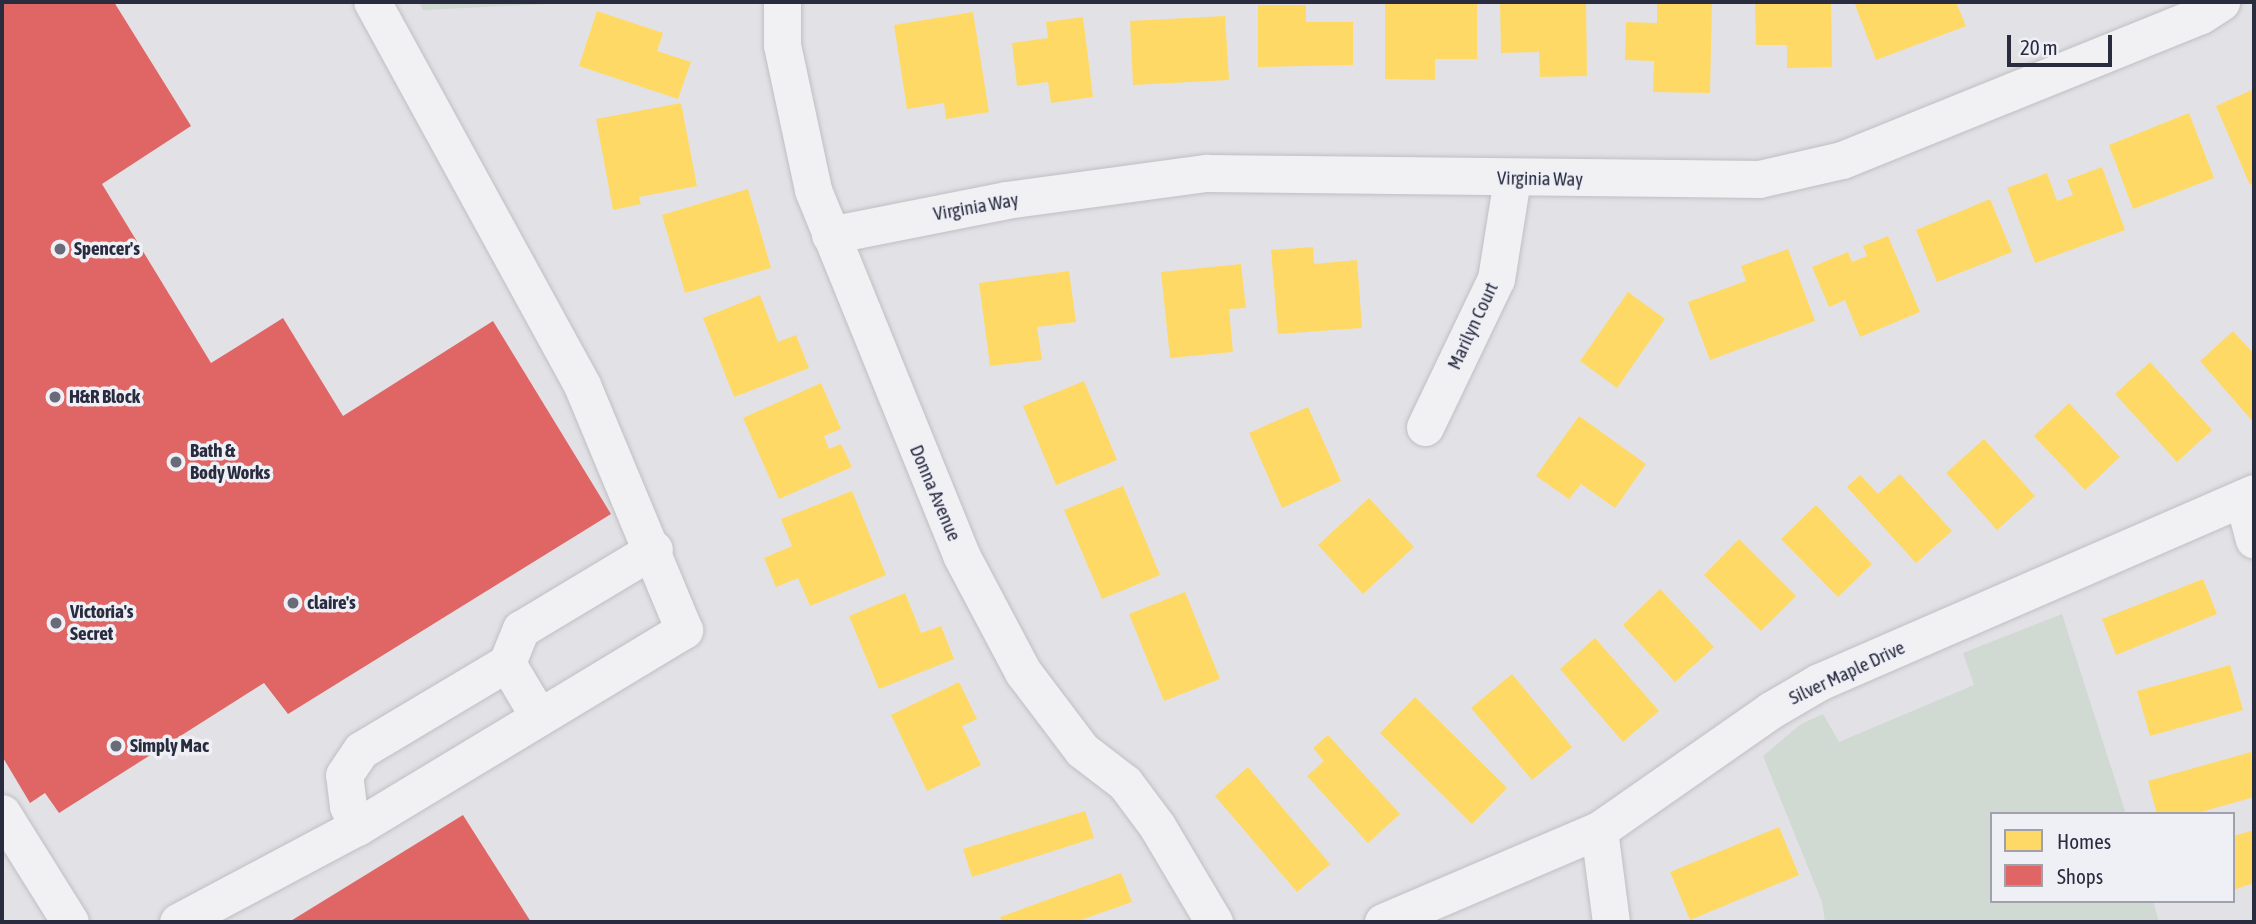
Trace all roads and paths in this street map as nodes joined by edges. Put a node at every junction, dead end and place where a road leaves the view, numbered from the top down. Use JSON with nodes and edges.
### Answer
{"nodes":[{"id":1,"x":372,"y":2,"type":"edge"},
{"id":2,"x":782,"y":2,"type":"edge"},
{"id":3,"x":2221,"y":2,"type":"edge"},
{"id":4,"x":1512,"y":179,"type":"junction"},
{"id":5,"x":830,"y":235,"type":"junction"},
{"id":6,"x":1425,"y":427,"type":"dead end"},
{"id":7,"x":2249,"y":496,"type":"edge"},
{"id":8,"x":2254,"y":540,"type":"edge"},
{"id":9,"x":654,"y":549,"type":"junction"},
{"id":10,"x":507,"y":663,"type":"junction"},
{"id":11,"x":539,"y":718,"type":"junction"},
{"id":12,"x":2,"y":813,"type":"edge"},
{"id":13,"x":357,"y":827,"type":"junction"},
{"id":14,"x":1599,"y":830,"type":"junction"},
{"id":15,"x":70,"y":922,"type":"edge"},
{"id":16,"x":178,"y":922,"type":"edge"},
{"id":17,"x":1214,"y":922,"type":"edge"},
{"id":18,"x":1383,"y":922,"type":"edge"},
{"id":19,"x":1611,"y":922,"type":"edge"}],
"edges":[{"from":1,"to":9,"type":"street"},
{"from":2,"to":5,"type":"street","name":"Donna Avenue"},
{"from":3,"to":4,"type":"street","name":"Virginia Way"},
{"from":4,"to":5,"type":"street","name":"Virginia Way"},
{"from":4,"to":6,"type":"street","name":"Marilyn Court"},
{"from":5,"to":17,"type":"street","name":"Donna Avenue"},
{"from":7,"to":8,"type":"street"},
{"from":7,"to":14,"type":"street","name":"Silver Maple Drive"},
{"from":9,"to":10,"type":"street"},
{"from":9,"to":11,"type":"street"},
{"from":10,"to":11,"type":"street"},
{"from":10,"to":13,"type":"street"},
{"from":11,"to":13,"type":"street"},
{"from":12,"to":15,"type":"street"},
{"from":13,"to":16,"type":"street"},
{"from":14,"to":18,"type":"street","name":"Silver Maple Drive"},
{"from":14,"to":19,"type":"street"}]}
